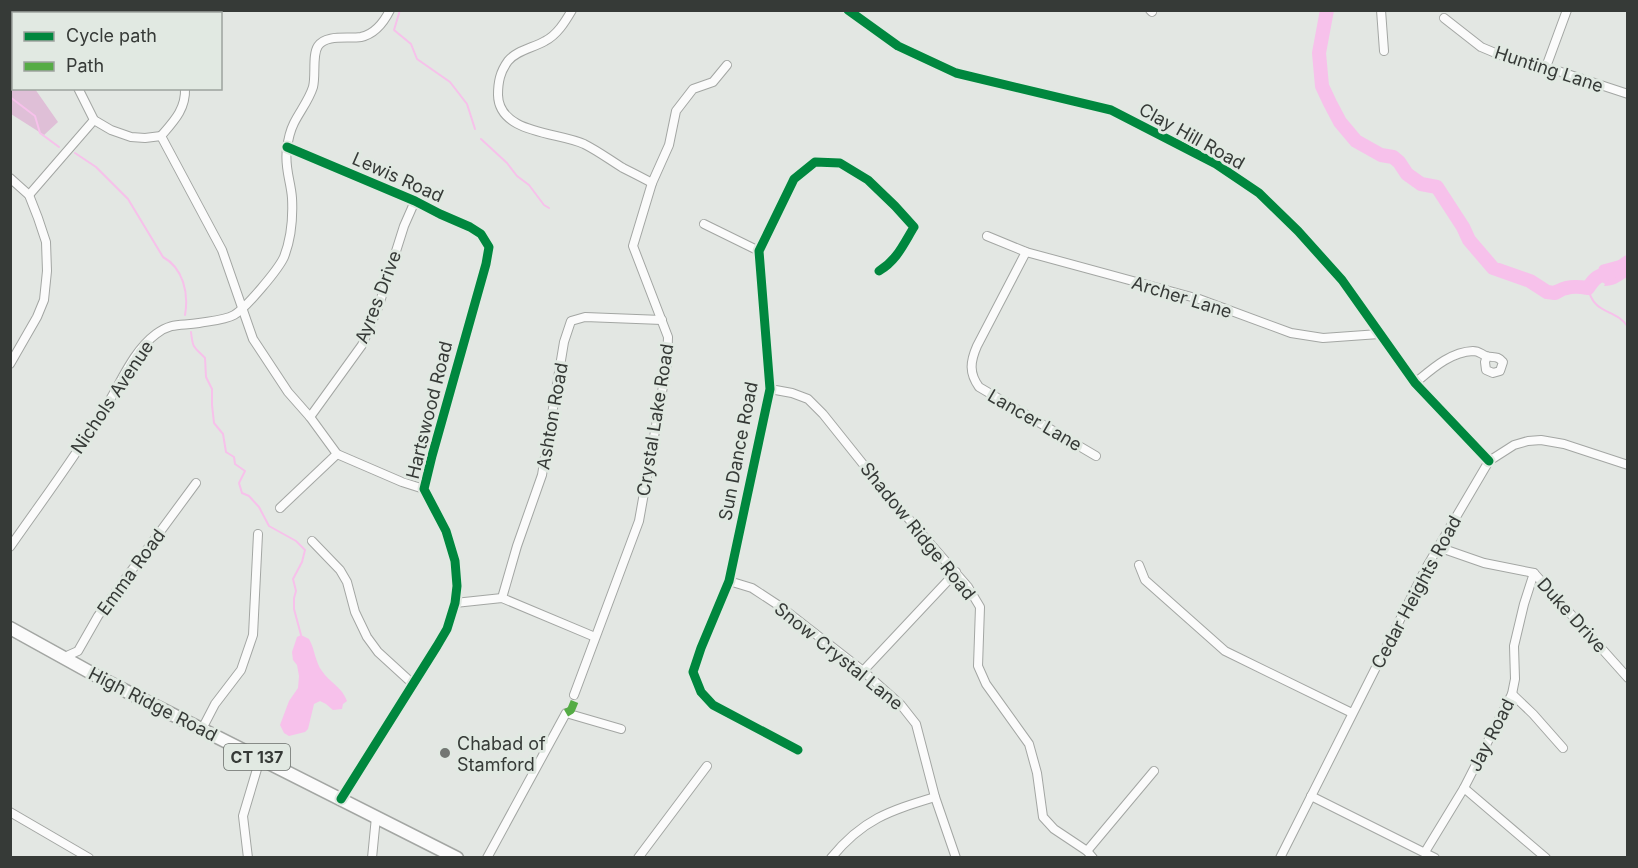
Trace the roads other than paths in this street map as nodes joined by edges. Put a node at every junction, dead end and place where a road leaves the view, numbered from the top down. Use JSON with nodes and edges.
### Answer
{"nodes":[{"id":1,"x":390,"y":10,"type":"edge"},
{"id":2,"x":572,"y":10,"type":"edge"},
{"id":3,"x":848,"y":10,"type":"edge"},
{"id":4,"x":1381,"y":10,"type":"edge"},
{"id":5,"x":1567,"y":10,"type":"edge"},
{"id":6,"x":1444,"y":18,"type":"dead end"},
{"id":7,"x":1384,"y":51,"type":"dead end"},
{"id":8,"x":728,"y":65,"type":"dead end"},
{"id":9,"x":1546,"y":67,"type":"junction"},
{"id":10,"x":79,"y":90,"type":"edge"},
{"id":11,"x":185,"y":90,"type":"edge"},
{"id":12,"x":1628,"y":94,"type":"edge"},
{"id":13,"x":94,"y":120,"type":"junction"},
{"id":14,"x":162,"y":136,"type":"junction"},
{"id":15,"x":287,"y":147,"type":"junction"},
{"id":16,"x":10,"y":178,"type":"edge"},
{"id":17,"x":652,"y":183,"type":"junction"},
{"id":18,"x":29,"y":195,"type":"junction"},
{"id":19,"x":415,"y":201,"type":"junction"},
{"id":20,"x":704,"y":224,"type":"dead end"},
{"id":21,"x":987,"y":236,"type":"dead end"},
{"id":22,"x":489,"y":247,"type":"joint"},
{"id":23,"x":759,"y":251,"type":"junction"},
{"id":24,"x":1026,"y":252,"type":"junction"},
{"id":25,"x":879,"y":271,"type":"dead end"},
{"id":26,"x":243,"y":309,"type":"junction"},
{"id":27,"x":662,"y":320,"type":"junction"},
{"id":28,"x":1379,"y":334,"type":"junction"},
{"id":29,"x":1487,"y":356,"type":"dead end"},
{"id":30,"x":10,"y":364,"type":"edge"},
{"id":31,"x":1415,"y":382,"type":"junction"},
{"id":32,"x":770,"y":389,"type":"junction"},
{"id":33,"x":310,"y":417,"type":"junction"},
{"id":34,"x":337,"y":454,"type":"junction"},
{"id":35,"x":1096,"y":456,"type":"dead end"},
{"id":36,"x":1489,"y":461,"type":"junction"},
{"id":37,"x":1628,"y":465,"type":"edge"},
{"id":38,"x":196,"y":483,"type":"dead end"},
{"id":39,"x":424,"y":489,"type":"junction"},
{"id":40,"x":280,"y":508,"type":"dead end"},
{"id":41,"x":258,"y":534,"type":"dead end"},
{"id":42,"x":312,"y":541,"type":"dead end"},
{"id":43,"x":1438,"y":547,"type":"junction"},
{"id":44,"x":10,"y":548,"type":"edge"},
{"id":45,"x":1139,"y":565,"type":"dead end"},
{"id":46,"x":956,"y":572,"type":"junction"},
{"id":47,"x":1534,"y":573,"type":"junction"},
{"id":48,"x":729,"y":581,"type":"junction"},
{"id":49,"x":502,"y":598,"type":"junction"},
{"id":50,"x":455,"y":603,"type":"junction"},
{"id":51,"x":10,"y":628,"type":"edge"},
{"id":52,"x":596,"y":637,"type":"junction"},
{"id":53,"x":66,"y":659,"type":"junction"},
{"id":54,"x":863,"y":671,"type":"junction"},
{"id":55,"x":1628,"y":678,"type":"edge"},
{"id":56,"x":413,"y":684,"type":"junction"},
{"id":57,"x":574,"y":694,"type":"dead end"},
{"id":58,"x":1512,"y":694,"type":"junction"},
{"id":59,"x":1352,"y":713,"type":"junction"},
{"id":60,"x":202,"y":729,"type":"junction"},
{"id":61,"x":621,"y":729,"type":"dead end"},
{"id":62,"x":1563,"y":748,"type":"dead end"},
{"id":63,"x":798,"y":750,"type":"dead end"},
{"id":64,"x":260,"y":759,"type":"junction"},
{"id":65,"x":707,"y":766,"type":"dead end"},
{"id":66,"x":1154,"y":771,"type":"dead end"},
{"id":67,"x":1464,"y":788,"type":"junction"},
{"id":68,"x":1311,"y":796,"type":"junction"},
{"id":69,"x":935,"y":797,"type":"junction"},
{"id":70,"x":341,"y":799,"type":"junction"},
{"id":71,"x":10,"y":812,"type":"edge"},
{"id":72,"x":376,"y":817,"type":"junction"},
{"id":73,"x":1087,"y":851,"type":"junction"},
{"id":74,"x":1425,"y":852,"type":"junction"},
{"id":75,"x":89,"y":858,"type":"edge"},
{"id":76,"x":248,"y":858,"type":"edge"},
{"id":77,"x":372,"y":858,"type":"edge"},
{"id":78,"x":457,"y":858,"type":"edge"},
{"id":79,"x":488,"y":858,"type":"edge"},
{"id":80,"x":638,"y":858,"type":"edge"},
{"id":81,"x":831,"y":858,"type":"edge"},
{"id":82,"x":956,"y":858,"type":"edge"},
{"id":83,"x":1093,"y":858,"type":"edge"},
{"id":84,"x":1280,"y":858,"type":"edge"},
{"id":85,"x":1435,"y":858,"type":"edge"},
{"id":86,"x":1546,"y":858,"type":"edge"}],
"edges":[{"from":1,"to":15,"type":"street","name":"Nichols Avenue"},
{"from":2,"to":17,"type":"street"},
{"from":3,"to":28,"type":"street","name":"Clay Hill Road"},
{"from":4,"to":7,"type":"street"},
{"from":5,"to":9,"type":"street"},
{"from":6,"to":9,"type":"street","name":"Hunting Lane"},
{"from":8,"to":17,"type":"street","name":"Crystal Lake Road"},
{"from":9,"to":12,"type":"street","name":"Hunting Lane"},
{"from":10,"to":13,"type":"street"},
{"from":11,"to":14,"type":"street"},
{"from":13,"to":14,"type":"street"},
{"from":13,"to":18,"type":"street"},
{"from":14,"to":26,"type":"street"},
{"from":15,"to":19,"type":"street","name":"Lewis Road"},
{"from":15,"to":26,"type":"street","name":"Nichols Avenue"},
{"from":16,"to":18,"type":"street"},
{"from":17,"to":27,"type":"street","name":"Crystal Lake Road"},
{"from":18,"to":30,"type":"street"},
{"from":19,"to":22,"type":"street","name":"Lewis Road"},
{"from":19,"to":33,"type":"street","name":"Ayres Drive"},
{"from":20,"to":23,"type":"street"},
{"from":21,"to":24,"type":"street","name":"Archer Lane"},
{"from":22,"to":39,"type":"street","name":"Hartswood Road"},
{"from":23,"to":25,"type":"street"},
{"from":23,"to":32,"type":"street","name":"Sun Dance Road"},
{"from":24,"to":28,"type":"street","name":"Archer Lane"},
{"from":24,"to":35,"type":"street","name":"Lancer Lane"},
{"from":26,"to":33,"type":"street"},
{"from":26,"to":44,"type":"street","name":"Nichols Avenue"},
{"from":27,"to":49,"type":"street","name":"Ashton Road"},
{"from":27,"to":52,"type":"street","name":"Crystal Lake Road"},
{"from":28,"to":31,"type":"street","name":"Clay Hill Road"},
{"from":29,"to":31,"type":"street"},
{"from":31,"to":36,"type":"street","name":"Clay Hill Road"},
{"from":32,"to":46,"type":"street","name":"Shadow Ridge Road"},
{"from":32,"to":48,"type":"street","name":"Sun Dance Road"},
{"from":33,"to":34,"type":"street"},
{"from":34,"to":39,"type":"street"},
{"from":34,"to":40,"type":"street"},
{"from":36,"to":37,"type":"street","name":"Cedar Heights Road"},
{"from":36,"to":43,"type":"street","name":"Cedar Heights Road"},
{"from":38,"to":53,"type":"street","name":"Emma Road"},
{"from":39,"to":50,"type":"street","name":"Hartswood Road"},
{"from":41,"to":60,"type":"street"},
{"from":42,"to":56,"type":"street"},
{"from":43,"to":47,"type":"street","name":"Duke Drive"},
{"from":43,"to":59,"type":"street","name":"Cedar Heights Road"},
{"from":45,"to":59,"type":"street"},
{"from":46,"to":54,"type":"street"},
{"from":46,"to":73,"type":"street","name":"Shadow Ridge Road"},
{"from":47,"to":55,"type":"street","name":"Duke Drive"},
{"from":47,"to":58,"type":"street","name":"Jay Road"},
{"from":48,"to":54,"type":"street","name":"Snow Crystal Lane"},
{"from":48,"to":63,"type":"street","name":"Sun Dance Road"},
{"from":49,"to":50,"type":"street"},
{"from":49,"to":52,"type":"street"},
{"from":50,"to":56,"type":"street","name":"Hartswood Road"},
{"from":51,"to":53,"type":"main road","name":"High Ridge Road","number":"CT 137"},
{"from":52,"to":57,"type":"street","name":"Crystal Lake Road"},
{"from":53,"to":60,"type":"main road","name":"High Ridge Road","number":"CT 137"},
{"from":54,"to":69,"type":"street","name":"Snow Crystal Lane"},
{"from":56,"to":70,"type":"street","name":"Hartswood Road"},
{"from":58,"to":62,"type":"street"},
{"from":58,"to":67,"type":"street","name":"Jay Road"},
{"from":59,"to":68,"type":"street","name":"Cedar Heights Road"},
{"from":60,"to":64,"type":"main road","name":"High Ridge Road","number":"CT 137"},
{"from":61,"to":79,"type":"street"},
{"from":64,"to":70,"type":"main road","name":"High Ridge Road","number":"CT 137"},
{"from":64,"to":76,"type":"street"},
{"from":65,"to":80,"type":"street"},
{"from":66,"to":73,"type":"street"},
{"from":67,"to":74,"type":"street","name":"Jay Road"},
{"from":67,"to":86,"type":"street"},
{"from":68,"to":74,"type":"street"},
{"from":68,"to":84,"type":"street","name":"Cedar Heights Road"},
{"from":69,"to":81,"type":"street"},
{"from":69,"to":82,"type":"street","name":"Snow Crystal Lane"},
{"from":70,"to":72,"type":"main road","name":"High Ridge Road","number":"CT 137"},
{"from":71,"to":75,"type":"street"},
{"from":72,"to":77,"type":"street"},
{"from":72,"to":78,"type":"main road","name":"High Ridge Road","number":"CT 137"},
{"from":73,"to":83,"type":"street","name":"Shadow Ridge Road"},
{"from":74,"to":85,"type":"street"}]}
